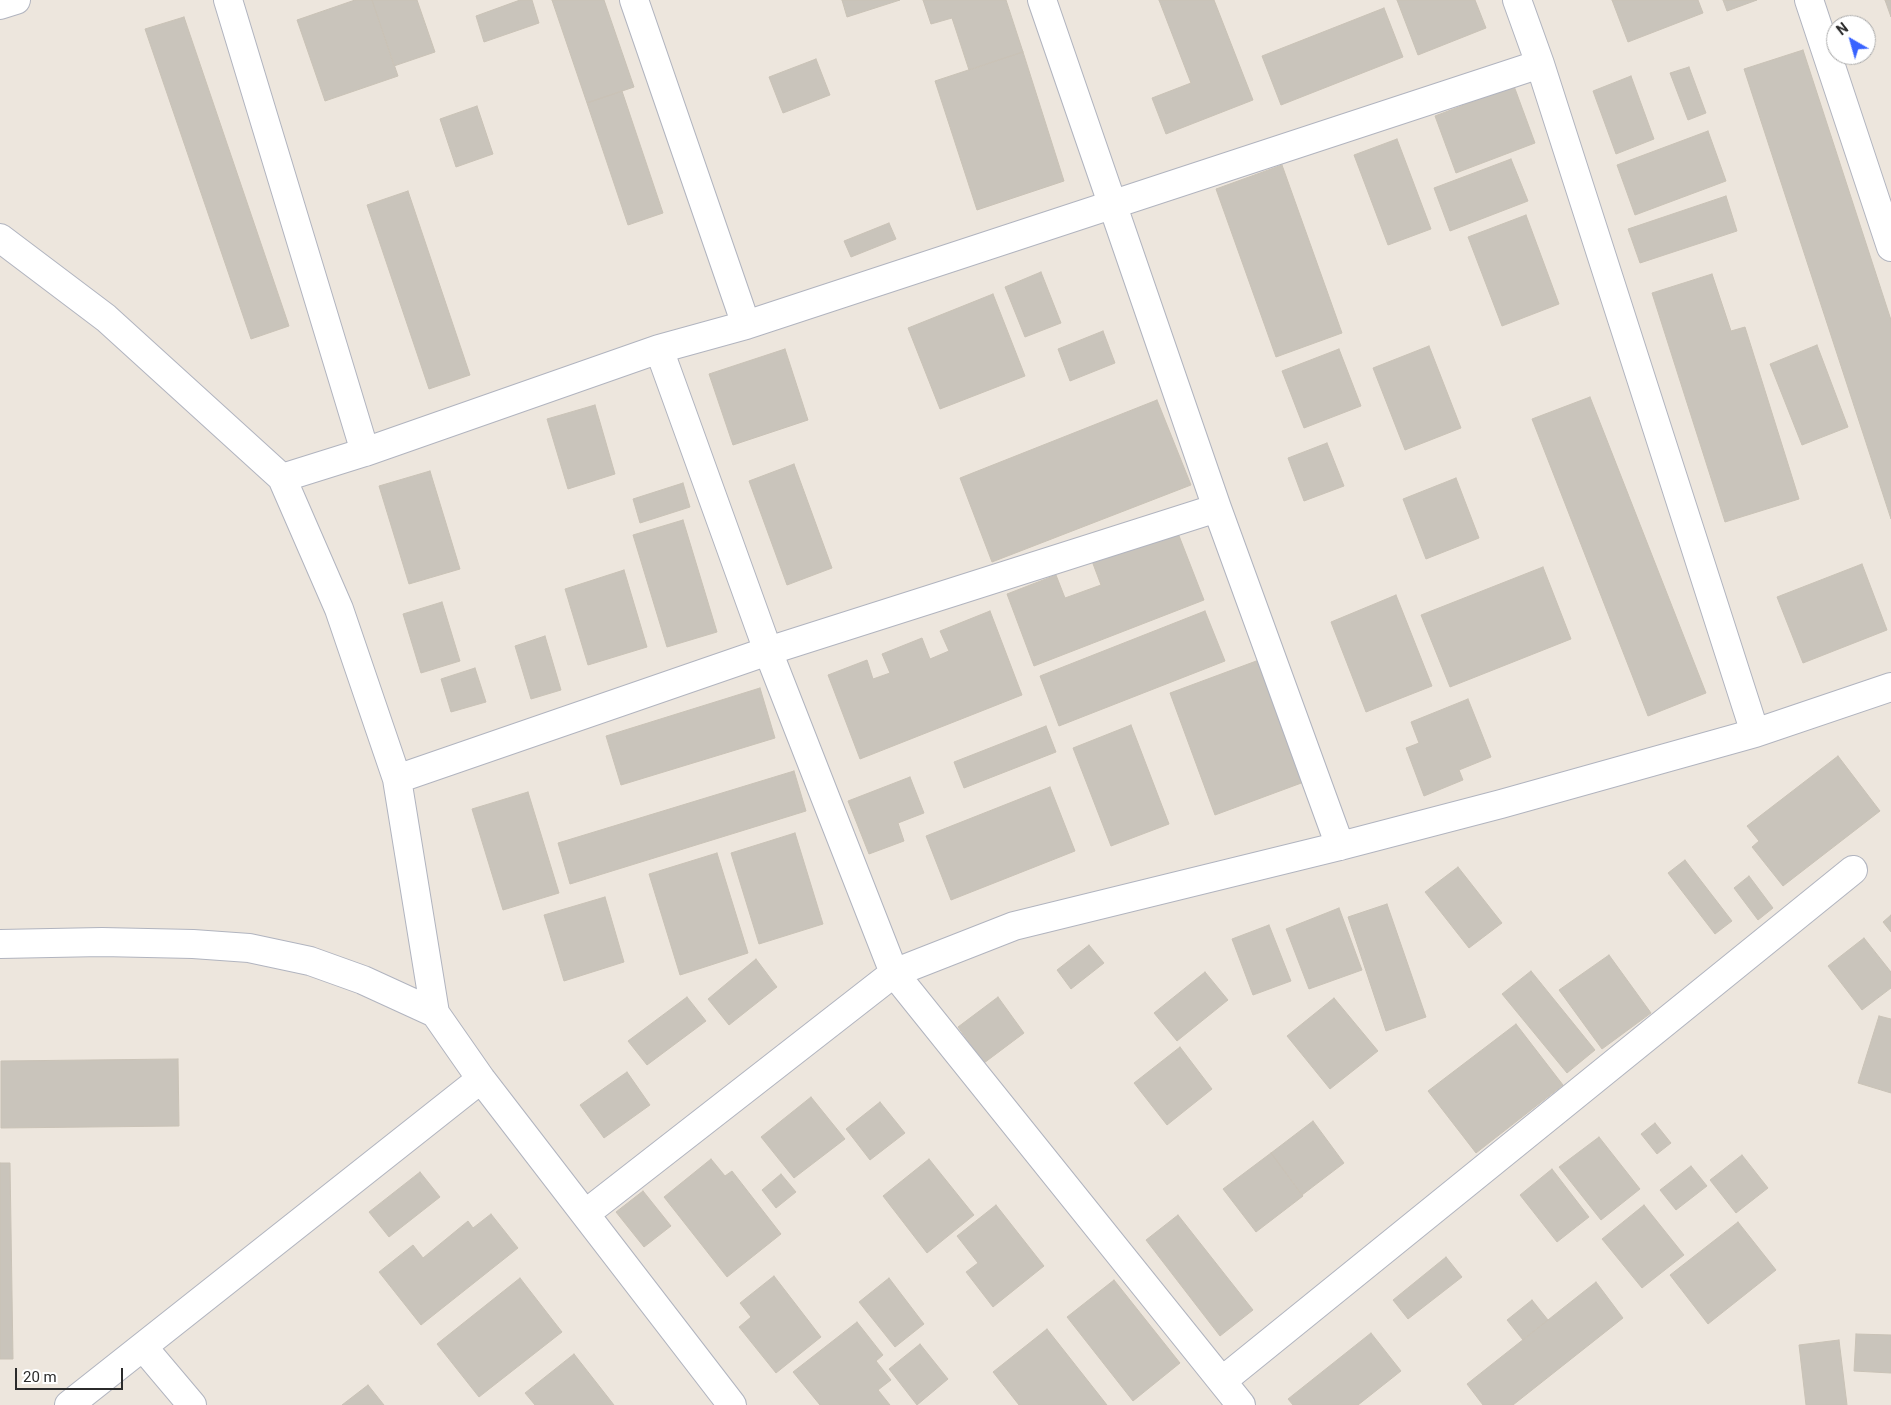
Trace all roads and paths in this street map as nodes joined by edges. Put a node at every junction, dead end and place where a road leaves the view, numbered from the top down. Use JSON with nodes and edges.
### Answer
{"nodes":[{"id":1,"x":16,"y":0,"type":"edge"},
{"id":2,"x":228,"y":0,"type":"edge"},
{"id":3,"x":634,"y":0,"type":"edge"},
{"id":4,"x":1042,"y":0,"type":"edge"},
{"id":5,"x":1517,"y":0,"type":"edge"},
{"id":6,"x":1809,"y":0,"type":"edge"},
{"id":7,"x":0,"y":5,"type":"edge"},
{"id":8,"x":1540,"y":64,"type":"junction"},
{"id":9,"x":1113,"y":203,"type":"junction"},
{"id":10,"x":0,"y":238,"type":"edge"},
{"id":11,"x":1891,"y":247,"type":"edge"},
{"id":12,"x":746,"y":326,"type":"junction"},
{"id":13,"x":659,"y":349,"type":"junction"},
{"id":14,"x":365,"y":452,"type":"junction"},
{"id":15,"x":282,"y":478,"type":"junction"},
{"id":16,"x":1218,"y":508,"type":"junction"},
{"id":17,"x":768,"y":651,"type":"junction"},
{"id":18,"x":1891,"y":687,"type":"edge"},
{"id":19,"x":1755,"y":733,"type":"junction"},
{"id":20,"x":397,"y":780,"type":"junction"},
{"id":21,"x":1340,"y":846,"type":"junction"},
{"id":22,"x":1853,"y":870,"type":"dead end"},
{"id":23,"x":0,"y":944,"type":"edge"},
{"id":24,"x":894,"y":973,"type":"junction"},
{"id":25,"x":435,"y":1013,"type":"junction"},
{"id":26,"x":481,"y":1079,"type":"junction"},
{"id":27,"x":585,"y":1214,"type":"junction"},
{"id":28,"x":143,"y":1347,"type":"junction"},
{"id":29,"x":1222,"y":1381,"type":"junction"},
{"id":30,"x":69,"y":1405,"type":"edge"},
{"id":31,"x":192,"y":1405,"type":"edge"},
{"id":32,"x":732,"y":1405,"type":"edge"},
{"id":33,"x":1242,"y":1405,"type":"edge"}],
"edges":[{"from":1,"to":7,"type":"street"},
{"from":2,"to":14,"type":"street"},
{"from":3,"to":12,"type":"street"},
{"from":4,"to":9,"type":"street"},
{"from":5,"to":8,"type":"street"},
{"from":6,"to":11,"type":"street"},
{"from":8,"to":9,"type":"street"},
{"from":8,"to":19,"type":"street"},
{"from":9,"to":12,"type":"street"},
{"from":9,"to":16,"type":"street"},
{"from":10,"to":15,"type":"street"},
{"from":12,"to":13,"type":"street"},
{"from":13,"to":14,"type":"street"},
{"from":13,"to":17,"type":"street"},
{"from":14,"to":15,"type":"street"},
{"from":15,"to":20,"type":"street"},
{"from":16,"to":17,"type":"street"},
{"from":16,"to":21,"type":"street"},
{"from":17,"to":20,"type":"street"},
{"from":17,"to":24,"type":"street"},
{"from":18,"to":19,"type":"street"},
{"from":19,"to":21,"type":"street"},
{"from":20,"to":25,"type":"street"},
{"from":21,"to":24,"type":"street"},
{"from":22,"to":29,"type":"street"},
{"from":23,"to":25,"type":"street"},
{"from":24,"to":27,"type":"street"},
{"from":24,"to":29,"type":"street"},
{"from":25,"to":26,"type":"street"},
{"from":26,"to":27,"type":"street"},
{"from":26,"to":28,"type":"street"},
{"from":27,"to":32,"type":"street"},
{"from":28,"to":30,"type":"street"},
{"from":28,"to":31,"type":"street"},
{"from":29,"to":33,"type":"street"}]}
